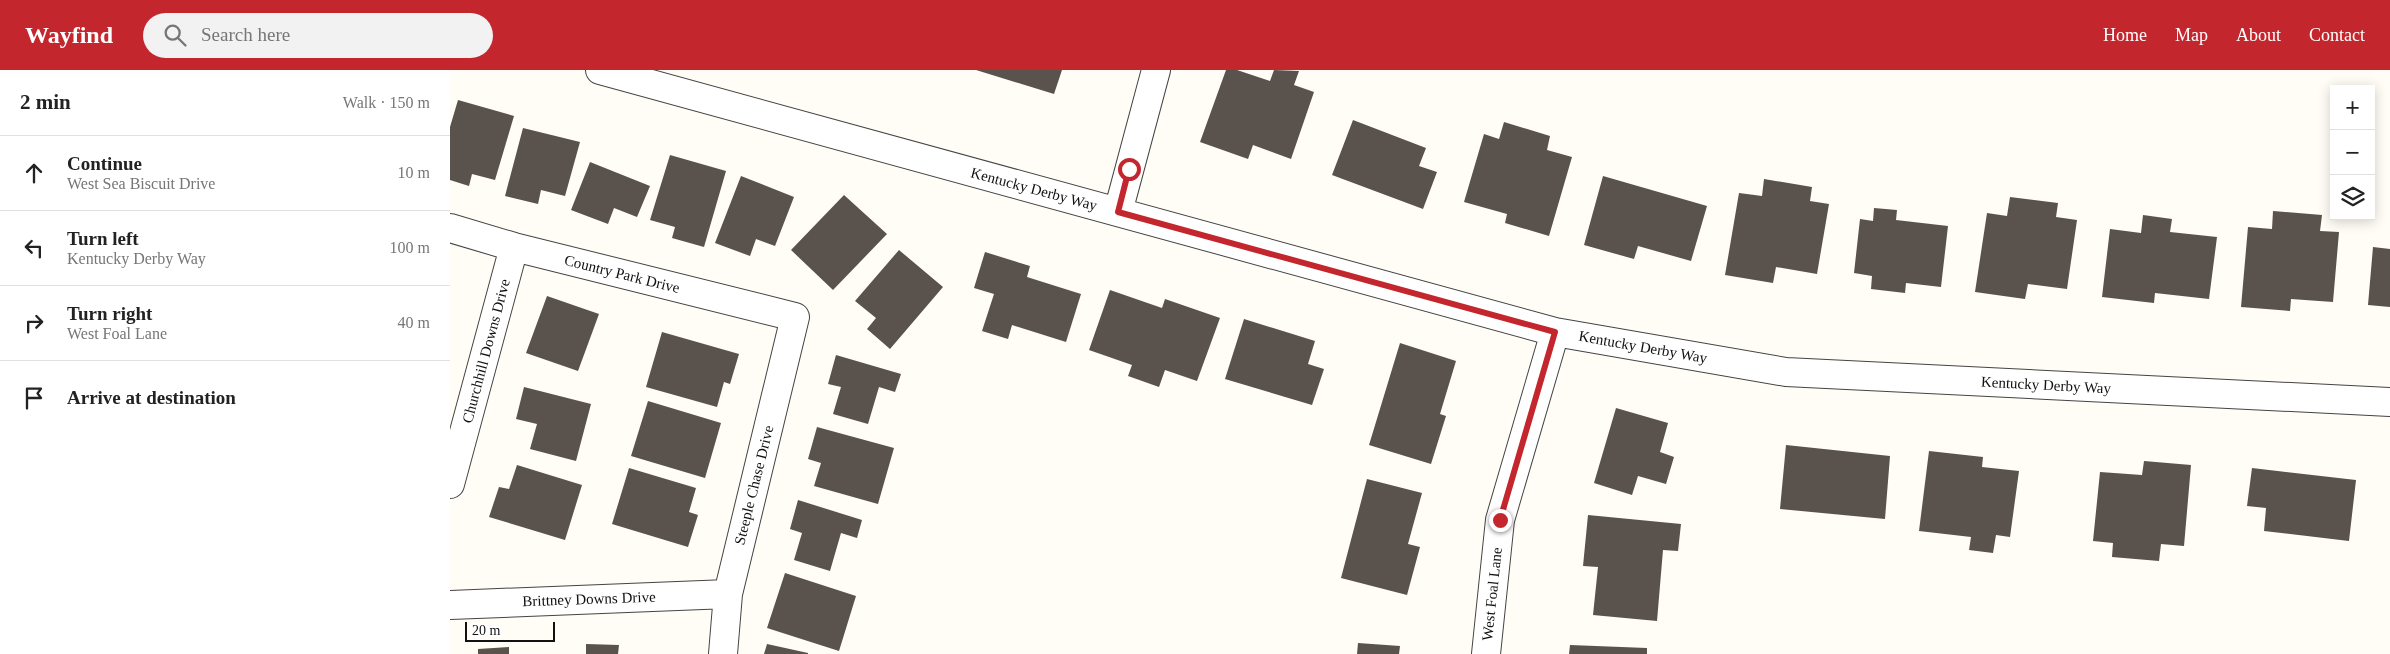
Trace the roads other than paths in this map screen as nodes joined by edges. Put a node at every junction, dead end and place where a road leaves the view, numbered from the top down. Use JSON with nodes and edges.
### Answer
{"nodes":[{"id":1,"x":600,"y":70,"type":"edge"},
{"id":2,"x":1156,"y":70,"type":"edge"},
{"id":3,"x":647,"y":76,"type":"edge"},
{"id":4,"x":1118,"y":212,"type":"junction"},
{"id":5,"x":450,"y":228,"type":"edge"},
{"id":6,"x":514,"y":247,"type":"junction"},
{"id":7,"x":795,"y":317,"type":"joint"},
{"id":8,"x":1555,"y":332,"type":"junction"},
{"id":9,"x":2390,"y":402,"type":"edge"},
{"id":10,"x":450,"y":484,"type":"edge"},
{"id":11,"x":728,"y":594,"type":"junction"},
{"id":12,"x":450,"y":605,"type":"edge"},
{"id":13,"x":723,"y":654,"type":"edge"},
{"id":14,"x":1486,"y":654,"type":"edge"}],
"edges":[{"from":1,"to":3,"type":"street","name":"Kentucky Derby Way"},
{"from":2,"to":4,"type":"street"},
{"from":3,"to":4,"type":"street","name":"Kentucky Derby Way"},
{"from":4,"to":8,"type":"street","name":"Kentucky Derby Way"},
{"from":5,"to":6,"type":"street","name":"Country Park Drive"},
{"from":6,"to":7,"type":"street","name":"Country Park Drive"},
{"from":6,"to":10,"type":"street","name":"Churchhill Downs Drive"},
{"from":7,"to":11,"type":"street","name":"Steeple Chase Drive"},
{"from":8,"to":9,"type":"street","name":"Kentucky Derby Way"},
{"from":8,"to":14,"type":"street","name":"West Foal Lane"},
{"from":11,"to":12,"type":"street","name":"Brittney Downs Drive"},
{"from":11,"to":13,"type":"street","name":"Steeple Chase Drive"}]}
